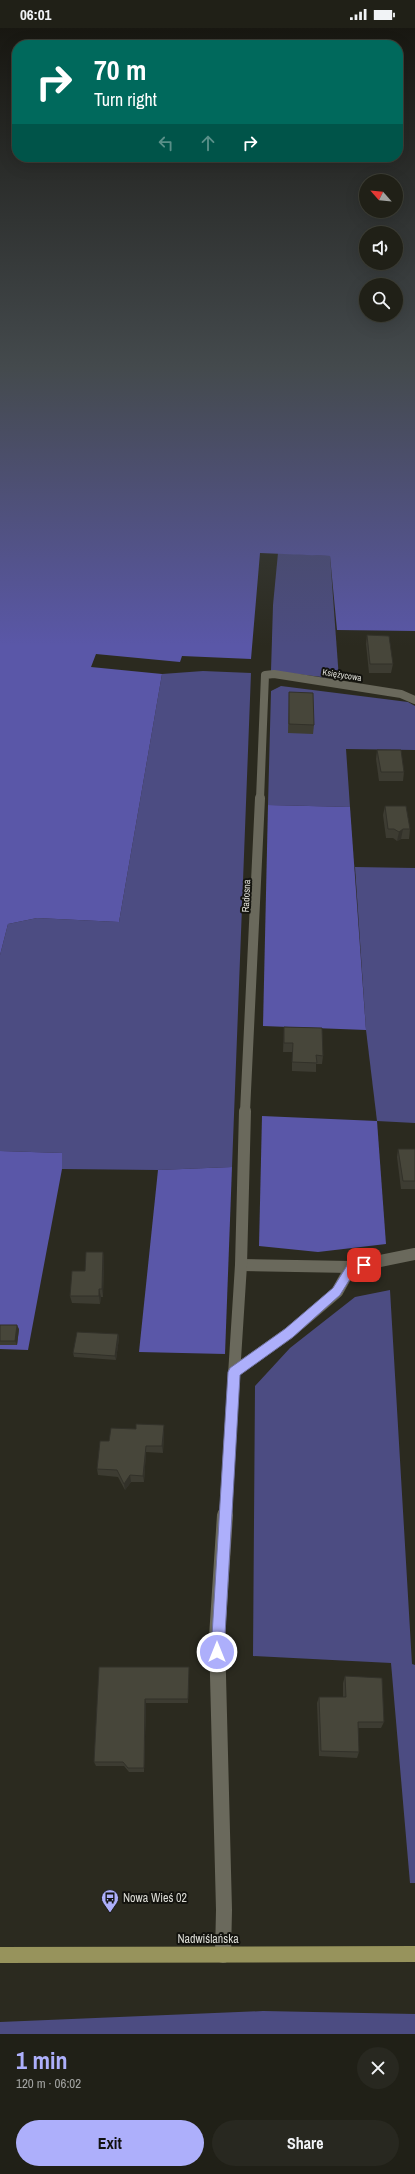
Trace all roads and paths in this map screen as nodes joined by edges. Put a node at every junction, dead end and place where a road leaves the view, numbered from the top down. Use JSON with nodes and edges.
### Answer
{"nodes":[{"id":1,"x":265,"y":675,"type":"joint"},
{"id":2,"x":415,"y":700,"type":"edge"},
{"id":3,"x":415,"y":1254,"type":"edge"},
{"id":4,"x":241,"y":1265,"type":"junction"},
{"id":5,"x":351,"y":1267,"type":"junction"},
{"id":6,"x":234,"y":1372,"type":"junction"},
{"id":7,"x":415,"y":1954,"type":"edge"},
{"id":8,"x":0,"y":1955,"type":"edge"},
{"id":9,"x":223,"y":1955,"type":"junction"}],
"edges":[{"from":1,"to":2,"type":"street","name":"Księżycowa"},
{"from":1,"to":4,"type":"street","name":"Radosna"},
{"from":3,"to":5,"type":"street"},
{"from":4,"to":5,"type":"street"},
{"from":4,"to":6,"type":"street","name":"Radosna"},
{"from":5,"to":6,"type":"street"},
{"from":6,"to":9,"type":"street","name":"Radosna"},
{"from":7,"to":9,"type":"main road","name":"Nadwiślańska"},
{"from":8,"to":9,"type":"main road","name":"Nadwiślańska"}]}
